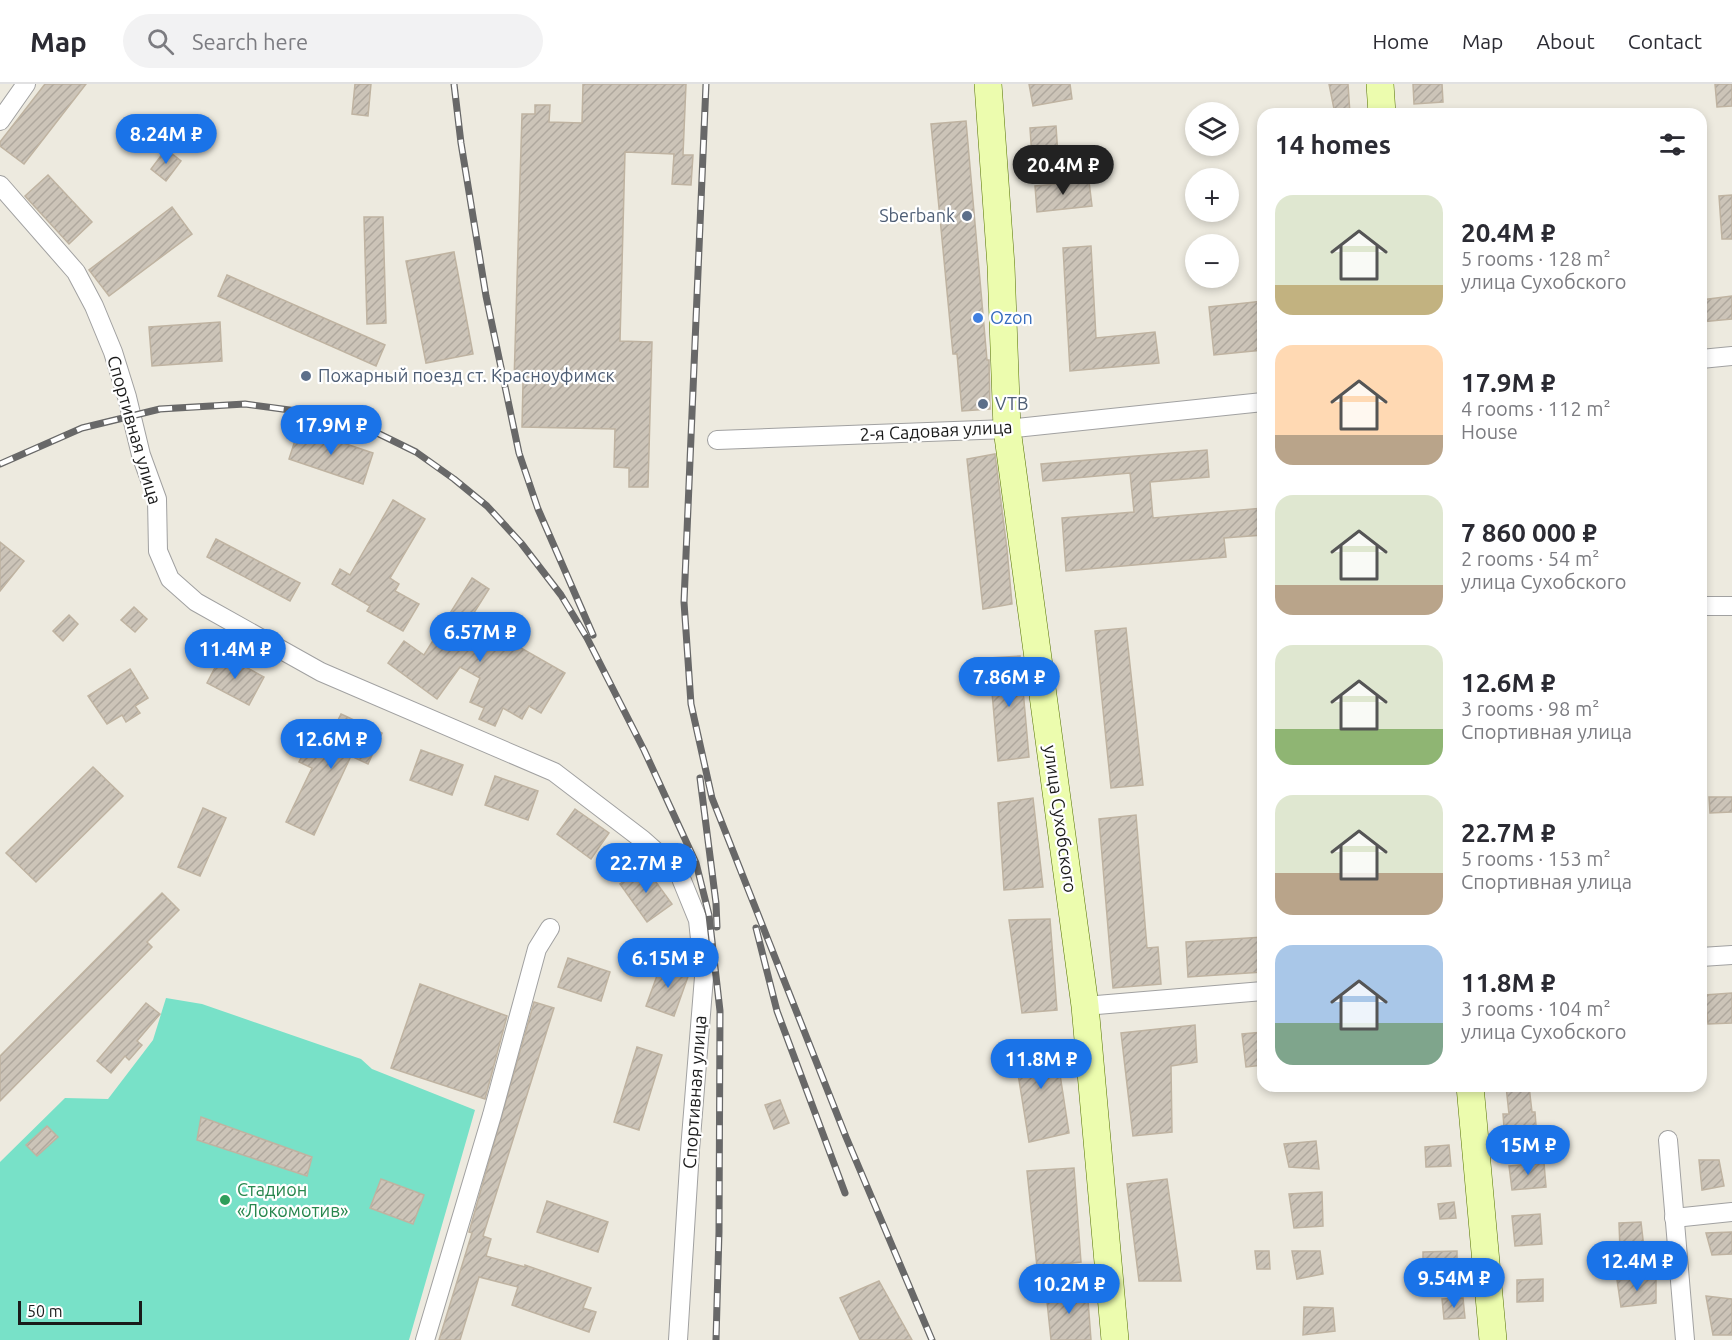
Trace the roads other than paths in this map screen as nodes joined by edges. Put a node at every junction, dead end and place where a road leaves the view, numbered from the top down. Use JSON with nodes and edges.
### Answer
{"nodes":[{"id":1,"x":26,"y":84,"type":"edge"},
{"id":2,"x":988,"y":84,"type":"edge"},
{"id":3,"x":1380,"y":84,"type":"edge"},
{"id":4,"x":1382,"y":108,"type":"edge"},
{"id":5,"x":0,"y":121,"type":"edge"},
{"id":6,"x":0,"y":186,"type":"edge"},
{"id":7,"x":1732,"y":356,"type":"edge"},
{"id":8,"x":1707,"y":358,"type":"edge"},
{"id":9,"x":1257,"y":403,"type":"edge"},
{"id":10,"x":1007,"y":429,"type":"junction"},
{"id":11,"x":717,"y":440,"type":"dead end"},
{"id":12,"x":1707,"y":606,"type":"edge"},
{"id":13,"x":1732,"y":606,"type":"edge"},
{"id":14,"x":550,"y":928,"type":"dead end"},
{"id":15,"x":1732,"y":955,"type":"edge"},
{"id":16,"x":1707,"y":957,"type":"edge"},
{"id":17,"x":1257,"y":992,"type":"edge"},
{"id":18,"x":1085,"y":1006,"type":"junction"},
{"id":19,"x":1471,"y":1092,"type":"edge"},
{"id":20,"x":1668,"y":1140,"type":"dead end"},
{"id":21,"x":1732,"y":1212,"type":"edge"},
{"id":22,"x":1674,"y":1218,"type":"junction"},
{"id":23,"x":425,"y":1340,"type":"edge"},
{"id":24,"x":678,"y":1340,"type":"edge"},
{"id":25,"x":1115,"y":1340,"type":"edge"},
{"id":26,"x":1492,"y":1340,"type":"edge"},
{"id":27,"x":1685,"y":1340,"type":"edge"}],
"edges":[{"from":1,"to":5,"type":"street"},
{"from":2,"to":10,"type":"street","name":"улица Сухобского"},
{"from":3,"to":4,"type":"street"},
{"from":6,"to":24,"type":"street","name":"Спортивная улица"},
{"from":7,"to":8,"type":"street"},
{"from":9,"to":10,"type":"street","name":"2-я Садовая улица"},
{"from":10,"to":11,"type":"street","name":"2-я Садовая улица"},
{"from":10,"to":18,"type":"street","name":"улица Сухобского"},
{"from":12,"to":13,"type":"street"},
{"from":14,"to":23,"type":"street"},
{"from":15,"to":16,"type":"street"},
{"from":17,"to":18,"type":"street"},
{"from":18,"to":25,"type":"street","name":"улица Сухобского"},
{"from":19,"to":26,"type":"street"},
{"from":20,"to":22,"type":"street"},
{"from":21,"to":22,"type":"street"},
{"from":22,"to":27,"type":"street"}]}
